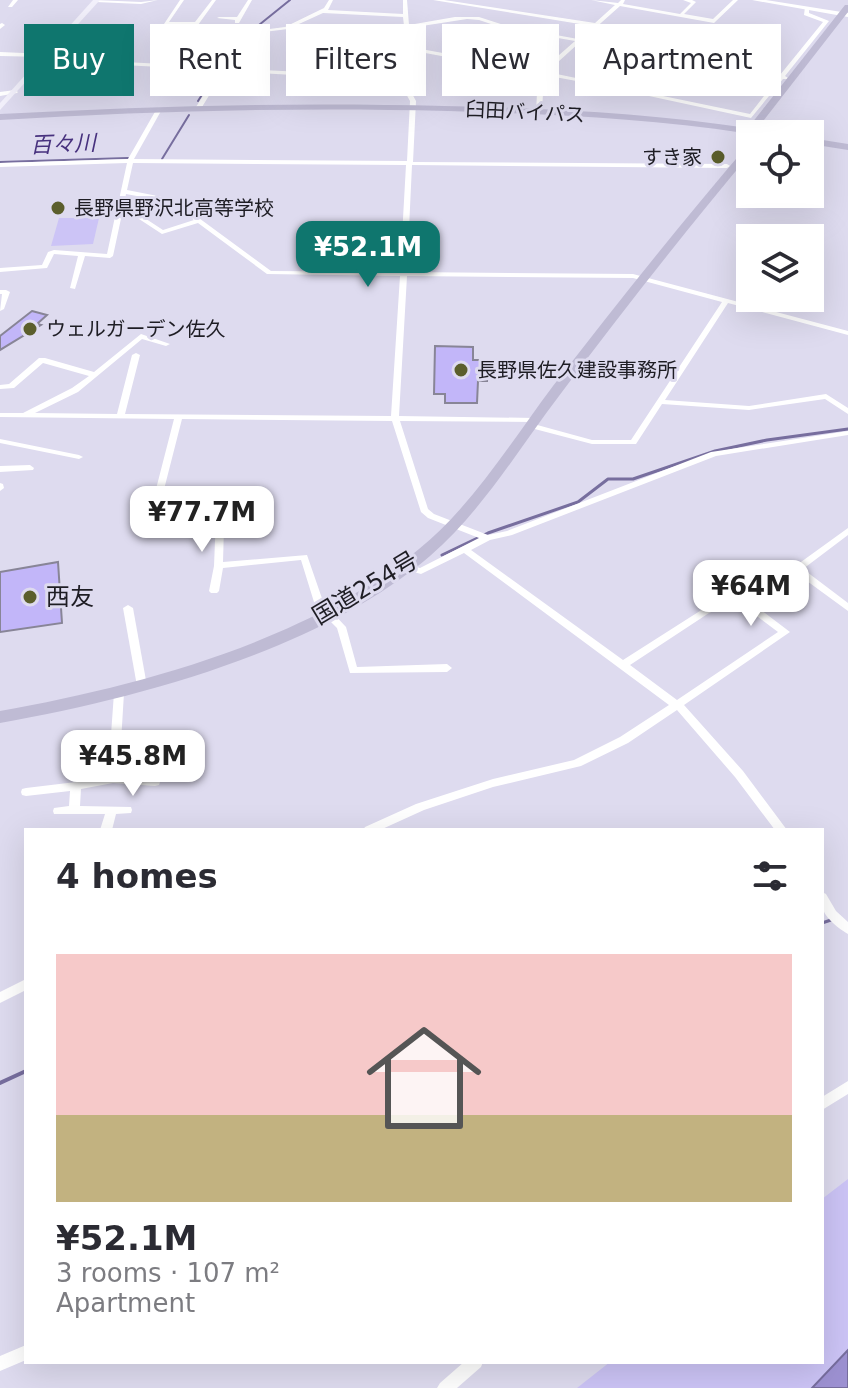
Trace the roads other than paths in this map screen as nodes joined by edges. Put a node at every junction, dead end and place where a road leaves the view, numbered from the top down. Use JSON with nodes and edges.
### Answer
{"nodes":[{"id":1,"x":16,"y":0,"type":"edge"},
{"id":2,"x":156,"y":0,"type":"edge"},
{"id":3,"x":182,"y":0,"type":"edge"},
{"id":4,"x":214,"y":0,"type":"edge"},
{"id":5,"x":250,"y":0,"type":"edge"},
{"id":6,"x":262,"y":0,"type":"edge"},
{"id":7,"x":271,"y":0,"type":"edge"},
{"id":8,"x":331,"y":0,"type":"edge"},
{"id":9,"x":405,"y":0,"type":"edge"},
{"id":10,"x":435,"y":0,"type":"edge"},
{"id":11,"x":593,"y":0,"type":"edge"},
{"id":12,"x":660,"y":0,"type":"edge"},
{"id":13,"x":674,"y":0,"type":"edge"},
{"id":14,"x":685,"y":0,"type":"edge"},
{"id":15,"x":736,"y":0,"type":"edge"},
{"id":16,"x":755,"y":0,"type":"edge"},
{"id":17,"x":97,"y":1,"type":"edge"},
{"id":18,"x":622,"y":2,"type":"edge"},
{"id":19,"x":10,"y":6,"type":"dead end"},
{"id":20,"x":807,"y":8,"type":"junction"},
{"id":21,"x":321,"y":11,"type":"junction"},
{"id":22,"x":847,"y":14,"type":"edge"},
{"id":23,"x":681,"y":15,"type":"junction"},
{"id":24,"x":404,"y":16,"type":"junction"},
{"id":25,"x":219,"y":18,"type":"dead end"},
{"id":26,"x":76,"y":24,"type":"edge"},
{"id":27,"x":404,"y":24,"type":"edge"},
{"id":28,"x":420,"y":24,"type":"edge"},
{"id":29,"x":590,"y":24,"type":"edge"},
{"id":30,"x":597,"y":24,"type":"edge"},
{"id":31,"x":270,"y":30,"type":"edge"},
{"id":32,"x":575,"y":38,"type":"edge"},
{"id":33,"x":575,"y":43,"type":"edge"},
{"id":34,"x":0,"y":54,"type":"edge"},
{"id":35,"x":24,"y":56,"type":"edge"},
{"id":36,"x":559,"y":57,"type":"edge"},
{"id":37,"x":781,"y":77,"type":"edge"},
{"id":38,"x":559,"y":78,"type":"edge"},
{"id":39,"x":786,"y":78,"type":"junction"},
{"id":40,"x":24,"y":82,"type":"edge"},
{"id":41,"x":15,"y":92,"type":"junction"},
{"id":42,"x":0,"y":94,"type":"edge"},
{"id":43,"x":206,"y":96,"type":"edge"},
{"id":44,"x":412,"y":96,"type":"edge"},
{"id":45,"x":540,"y":96,"type":"edge"},
{"id":46,"x":199,"y":107,"type":"junction"},
{"id":47,"x":0,"y":108,"type":"edge"},
{"id":48,"x":412,"y":109,"type":"junction"},
{"id":49,"x":158,"y":111,"type":"junction"},
{"id":50,"x":539,"y":112,"type":"junction"},
{"id":51,"x":0,"y":119,"type":"edge"},
{"id":52,"x":764,"y":120,"type":"edge"},
{"id":53,"x":768,"y":120,"type":"edge"},
{"id":54,"x":736,"y":132,"type":"edge"},
{"id":55,"x":736,"y":132,"type":"edge"},
{"id":56,"x":824,"y":145,"type":"edge"},
{"id":57,"x":848,"y":149,"type":"edge"},
{"id":58,"x":736,"y":156,"type":"edge"},
{"id":59,"x":130,"y":161,"type":"junction"},
{"id":60,"x":409,"y":163,"type":"junction"},
{"id":61,"x":0,"y":165,"type":"edge"},
{"id":62,"x":736,"y":165,"type":"edge"},
{"id":63,"x":727,"y":166,"type":"junction"},
{"id":64,"x":123,"y":191,"type":"junction"},
{"id":65,"x":118,"y":211,"type":"junction"},
{"id":66,"x":199,"y":221,"type":"junction"},
{"id":67,"x":685,"y":227,"type":"junction"},
{"id":68,"x":82,"y":255,"type":"junction"},
{"id":69,"x":0,"y":270,"type":"edge"},
{"id":70,"x":404,"y":274,"type":"junction"},
{"id":71,"x":645,"y":280,"type":"junction"},
{"id":72,"x":73,"y":288,"type":"dead end"},
{"id":73,"x":0,"y":292,"type":"edge"},
{"id":74,"x":726,"y":301,"type":"junction"},
{"id":75,"x":0,"y":309,"type":"edge"},
{"id":76,"x":848,"y":333,"type":"edge"},
{"id":77,"x":166,"y":344,"type":"dead end"},
{"id":78,"x":136,"y":355,"type":"dead end"},
{"id":79,"x":95,"y":375,"type":"junction"},
{"id":80,"x":0,"y":387,"type":"edge"},
{"id":81,"x":660,"y":402,"type":"junction"},
{"id":82,"x":848,"y":412,"type":"edge"},
{"id":83,"x":0,"y":415,"type":"edge"},
{"id":84,"x":25,"y":415,"type":"junction"},
{"id":85,"x":120,"y":417,"type":"junction"},
{"id":86,"x":179,"y":417,"type":"junction"},
{"id":87,"x":395,"y":418,"type":"junction"},
{"id":88,"x":532,"y":423,"type":"junction"},
{"id":89,"x":848,"y":433,"type":"edge"},
{"id":90,"x":0,"y":441,"type":"edge"},
{"id":91,"x":79,"y":457,"type":"dead end"},
{"id":92,"x":30,"y":468,"type":"dead end"},
{"id":93,"x":0,"y":469,"type":"edge"},
{"id":94,"x":154,"y":512,"type":"junction"},
{"id":95,"x":220,"y":524,"type":"junction"},
{"id":96,"x":260,"y":525,"type":"dead end"},
{"id":97,"x":453,"y":525,"type":"junction"},
{"id":98,"x":150,"y":528,"type":"dead end"},
{"id":99,"x":848,"y":531,"type":"edge"},
{"id":100,"x":487,"y":538,"type":"junction"},
{"id":101,"x":465,"y":550,"type":"junction"},
{"id":102,"x":220,"y":565,"type":"junction"},
{"id":103,"x":406,"y":567,"type":"junction"},
{"id":104,"x":797,"y":569,"type":"junction"},
{"id":105,"x":214,"y":591,"type":"dead end"},
{"id":106,"x":738,"y":597,"type":"junction"},
{"id":107,"x":128,"y":608,"type":"dead end"},
{"id":108,"x":848,"y":608,"type":"edge"},
{"id":109,"x":326,"y":614,"type":"junction"},
{"id":110,"x":623,"y":665,"type":"junction"},
{"id":111,"x":447,"y":668,"type":"dead end"},
{"id":112,"x":142,"y":686,"type":"junction"},
{"id":113,"x":119,"y":693,"type":"junction"},
{"id":114,"x":675,"y":703,"type":"junction"},
{"id":115,"x":0,"y":717,"type":"edge"},
{"id":116,"x":113,"y":779,"type":"junction"},
{"id":117,"x":155,"y":782,"type":"dead end"},
{"id":118,"x":76,"y":786,"type":"junction"},
{"id":119,"x":26,"y":792,"type":"dead end"},
{"id":120,"x":74,"y":810,"type":"junction"},
{"id":121,"x":112,"y":810,"type":"junction"},
{"id":122,"x":127,"y":810,"type":"dead end"},
{"id":123,"x":58,"y":811,"type":"dead end"},
{"id":124,"x":107,"y":828,"type":"edge"},
{"id":125,"x":373,"y":828,"type":"edge"},
{"id":126,"x":780,"y":828,"type":"edge"},
{"id":127,"x":824,"y":900,"type":"edge"},
{"id":128,"x":846,"y":926,"type":"edge"},
{"id":129,"x":24,"y":985,"type":"edge"},
{"id":130,"x":0,"y":998,"type":"edge"},
{"id":131,"x":848,"y":1087,"type":"edge"},
{"id":132,"x":824,"y":1103,"type":"edge"},
{"id":133,"x":24,"y":1353,"type":"edge"},
{"id":134,"x":0,"y":1364,"type":"edge"},
{"id":135,"x":474,"y":1364,"type":"edge"},
{"id":136,"x":445,"y":1388,"type":"edge"}],
"edges":[{"from":1,"to":19,"type":"street"},
{"from":2,"to":17,"type":"street"},
{"from":3,"to":4,"type":"street"},
{"from":5,"to":25,"type":"street"},
{"from":6,"to":7,"type":"street"},
{"from":8,"to":21,"type":"street"},
{"from":9,"to":24,"type":"street"},
{"from":10,"to":29,"type":"street"},
{"from":11,"to":18,"type":"street"},
{"from":12,"to":13,"type":"street"},
{"from":14,"to":23,"type":"street"},
{"from":15,"to":23,"type":"street"},
{"from":16,"to":20,"type":"street"},
{"from":17,"to":26,"type":"main road"},
{"from":18,"to":23,"type":"street"},
{"from":18,"to":30,"type":"street"},
{"from":20,"to":22,"type":"street"},
{"from":20,"to":39,"type":"street"},
{"from":21,"to":24,"type":"street"},
{"from":21,"to":31,"type":"street"},
{"from":22,"to":39,"type":"highway"},
{"from":22,"to":53,"type":"highway"},
{"from":24,"to":27,"type":"street"},
{"from":28,"to":32,"type":"street"},
{"from":33,"to":36,"type":"street"},
{"from":34,"to":35,"type":"street"},
{"from":37,"to":39,"type":"street"},
{"from":38,"to":39,"type":"street"},
{"from":39,"to":52,"type":"highway"},
{"from":40,"to":41,"type":"main road"},
{"from":41,"to":42,"type":"street"},
{"from":41,"to":47,"type":"main road"},
{"from":43,"to":46,"type":"street"},
{"from":44,"to":48,"type":"street"},
{"from":45,"to":50,"type":"street"},
{"from":46,"to":48,"type":"highway","name":"臼田バイパス"},
{"from":46,"to":51,"type":"highway","name":"臼田バイパス"},
{"from":48,"to":49,"type":"highway","name":"臼田バイパス"},
{"from":48,"to":50,"type":"highway","name":"臼田バイパス"},
{"from":48,"to":54,"type":"highway","name":"臼田バイパス"},
{"from":48,"to":60,"type":"street"},
{"from":49,"to":51,"type":"highway","name":"臼田バイパス"},
{"from":49,"to":59,"type":"street"},
{"from":50,"to":55,"type":"highway","name":"臼田バイパス"},
{"from":56,"to":57,"type":"highway"},
{"from":58,"to":63,"type":"highway","name":"国道254号"},
{"from":59,"to":60,"type":"street"},
{"from":59,"to":61,"type":"street"},
{"from":59,"to":64,"type":"street"},
{"from":60,"to":63,"type":"street"},
{"from":60,"to":70,"type":"street"},
{"from":62,"to":67,"type":"highway","name":"国道254号"},
{"from":63,"to":67,"type":"highway","name":"国道254号"},
{"from":64,"to":65,"type":"street"},
{"from":64,"to":66,"type":"street"},
{"from":65,"to":66,"type":"street"},
{"from":65,"to":68,"type":"street"},
{"from":66,"to":70,"type":"street"},
{"from":67,"to":71,"type":"highway","name":"国道254号"},
{"from":68,"to":69,"type":"street"},
{"from":68,"to":72,"type":"street"},
{"from":70,"to":71,"type":"street"},
{"from":70,"to":87,"type":"street"},
{"from":71,"to":74,"type":"street"},
{"from":71,"to":88,"type":"highway","name":"国道254号"},
{"from":73,"to":75,"type":"street"},
{"from":74,"to":76,"type":"street"},
{"from":74,"to":81,"type":"street"},
{"from":77,"to":79,"type":"street"},
{"from":78,"to":85,"type":"street"},
{"from":79,"to":80,"type":"street"},
{"from":79,"to":84,"type":"street"},
{"from":81,"to":82,"type":"street"},
{"from":81,"to":88,"type":"street"},
{"from":83,"to":84,"type":"street"},
{"from":84,"to":85,"type":"street"},
{"from":85,"to":86,"type":"street"},
{"from":86,"to":87,"type":"street"},
{"from":86,"to":94,"type":"street"},
{"from":87,"to":88,"type":"street"},
{"from":87,"to":97,"type":"street"},
{"from":88,"to":97,"type":"highway","name":"国道254号"},
{"from":89,"to":100,"type":"street"},
{"from":90,"to":91,"type":"street"},
{"from":92,"to":93,"type":"street"},
{"from":94,"to":95,"type":"street"},
{"from":94,"to":98,"type":"street"},
{"from":95,"to":96,"type":"street"},
{"from":95,"to":102,"type":"street"},
{"from":97,"to":100,"type":"street"},
{"from":97,"to":103,"type":"highway","name":"国道254号"},
{"from":99,"to":104,"type":"street"},
{"from":100,"to":101,"type":"street"},
{"from":101,"to":103,"type":"street"},
{"from":101,"to":110,"type":"street"},
{"from":102,"to":105,"type":"street"},
{"from":102,"to":109,"type":"street"},
{"from":103,"to":109,"type":"highway","name":"国道254号"},
{"from":104,"to":106,"type":"street"},
{"from":104,"to":108,"type":"street"},
{"from":106,"to":110,"type":"street"},
{"from":106,"to":114,"type":"street"},
{"from":107,"to":112,"type":"street"},
{"from":109,"to":111,"type":"street"},
{"from":109,"to":112,"type":"highway","name":"国道254号"},
{"from":110,"to":114,"type":"street"},
{"from":112,"to":113,"type":"highway","name":"国道254号"},
{"from":113,"to":115,"type":"highway","name":"国道254号"},
{"from":113,"to":116,"type":"street"},
{"from":114,"to":125,"type":"street"},
{"from":114,"to":126,"type":"street"},
{"from":116,"to":117,"type":"street"},
{"from":116,"to":118,"type":"street"},
{"from":118,"to":119,"type":"street"},
{"from":118,"to":120,"type":"street"},
{"from":120,"to":121,"type":"street"},
{"from":120,"to":123,"type":"street"},
{"from":121,"to":122,"type":"street"},
{"from":121,"to":124,"type":"street"},
{"from":127,"to":128,"type":"street"},
{"from":129,"to":130,"type":"street"},
{"from":131,"to":132,"type":"street"},
{"from":133,"to":134,"type":"street"},
{"from":135,"to":136,"type":"street"}]}
